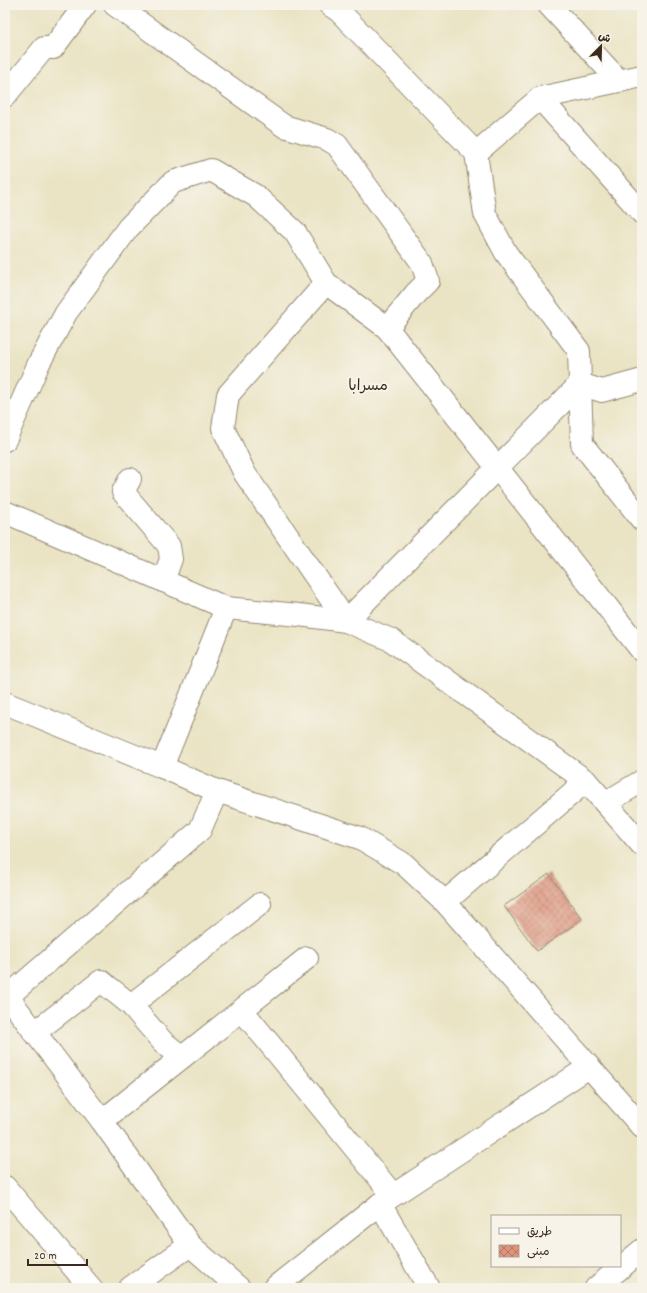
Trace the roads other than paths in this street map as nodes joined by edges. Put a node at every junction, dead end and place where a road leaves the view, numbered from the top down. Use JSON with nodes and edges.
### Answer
{"nodes":[{"id":1,"x":85,"y":5,"type":"edge"},
{"id":2,"x":115,"y":5,"type":"edge"},
{"id":3,"x":330,"y":5,"type":"edge"},
{"id":4,"x":549,"y":5,"type":"edge"},
{"id":5,"x":642,"y":76,"type":"edge"},
{"id":6,"x":619,"y":81,"type":"junction"},
{"id":7,"x":5,"y":96,"type":"edge"},
{"id":8,"x":540,"y":98,"type":"junction"},
{"id":9,"x":476,"y":153,"type":"junction"},
{"id":10,"x":642,"y":213,"type":"edge"},
{"id":11,"x":326,"y":283,"type":"junction"},
{"id":12,"x":387,"y":328,"type":"junction"},
{"id":13,"x":642,"y":380,"type":"edge"},
{"id":14,"x":580,"y":384,"type":"junction"},
{"id":15,"x":5,"y":440,"type":"edge"},
{"id":16,"x":498,"y":468,"type":"junction"},
{"id":17,"x":130,"y":479,"type":"dead end"},
{"id":18,"x":5,"y":512,"type":"edge"},
{"id":19,"x":642,"y":520,"type":"edge"},
{"id":20,"x":163,"y":581,"type":"junction"},
{"id":21,"x":226,"y":608,"type":"junction"},
{"id":22,"x":346,"y":621,"type":"junction"},
{"id":23,"x":642,"y":651,"type":"edge"},
{"id":24,"x":5,"y":703,"type":"edge"},
{"id":25,"x":162,"y":767,"type":"junction"},
{"id":26,"x":586,"y":781,"type":"junction"},
{"id":27,"x":642,"y":781,"type":"edge"},
{"id":28,"x":217,"y":791,"type":"junction"},
{"id":29,"x":605,"y":803,"type":"junction"},
{"id":30,"x":642,"y":845,"type":"edge"},
{"id":31,"x":445,"y":902,"type":"junction"},
{"id":32,"x":260,"y":904,"type":"dead end"},
{"id":33,"x":307,"y":958,"type":"dead end"},
{"id":34,"x":6,"y":996,"type":"edge"},
{"id":35,"x":131,"y":1005,"type":"junction"},
{"id":36,"x":242,"y":1010,"type":"junction"},
{"id":37,"x":34,"y":1033,"type":"junction"},
{"id":38,"x":182,"y":1057,"type":"junction"},
{"id":39,"x":588,"y":1067,"type":"junction"},
{"id":40,"x":102,"y":1122,"type":"junction"},
{"id":41,"x":642,"y":1127,"type":"edge"},
{"id":42,"x":5,"y":1187,"type":"edge"},
{"id":43,"x":387,"y":1200,"type":"junction"},
{"id":44,"x":190,"y":1245,"type":"junction"},
{"id":45,"x":642,"y":1250,"type":"edge"},
{"id":46,"x":91,"y":1288,"type":"edge"},
{"id":47,"x":130,"y":1288,"type":"edge"},
{"id":48,"x":238,"y":1288,"type":"edge"},
{"id":49,"x":274,"y":1288,"type":"edge"},
{"id":50,"x":429,"y":1288,"type":"edge"},
{"id":51,"x":596,"y":1288,"type":"edge"}],
"edges":[{"from":1,"to":7,"type":"street"},
{"from":2,"to":12,"type":"street"},
{"from":3,"to":9,"type":"street"},
{"from":4,"to":6,"type":"street"},
{"from":5,"to":6,"type":"street"},
{"from":6,"to":8,"type":"street"},
{"from":8,"to":9,"type":"street"},
{"from":8,"to":10,"type":"street"},
{"from":9,"to":14,"type":"street"},
{"from":11,"to":12,"type":"street"},
{"from":11,"to":15,"type":"street"},
{"from":11,"to":22,"type":"street"},
{"from":12,"to":16,"type":"street"},
{"from":13,"to":14,"type":"street"},
{"from":14,"to":16,"type":"street"},
{"from":14,"to":19,"type":"street"},
{"from":16,"to":22,"type":"street"},
{"from":16,"to":23,"type":"street"},
{"from":17,"to":20,"type":"street"},
{"from":18,"to":20,"type":"street"},
{"from":20,"to":21,"type":"street"},
{"from":21,"to":22,"type":"street"},
{"from":21,"to":25,"type":"street"},
{"from":22,"to":26,"type":"street"},
{"from":24,"to":25,"type":"street"},
{"from":25,"to":28,"type":"street"},
{"from":26,"to":29,"type":"street"},
{"from":26,"to":31,"type":"street"},
{"from":27,"to":29,"type":"street"},
{"from":28,"to":31,"type":"street"},
{"from":28,"to":34,"type":"street"},
{"from":29,"to":30,"type":"street"},
{"from":31,"to":39,"type":"street"},
{"from":32,"to":35,"type":"street"},
{"from":33,"to":36,"type":"street"},
{"from":34,"to":37,"type":"street"},
{"from":35,"to":37,"type":"street"},
{"from":35,"to":38,"type":"street"},
{"from":36,"to":38,"type":"street"},
{"from":36,"to":43,"type":"street"},
{"from":37,"to":40,"type":"street"},
{"from":38,"to":40,"type":"street"},
{"from":39,"to":41,"type":"street"},
{"from":39,"to":43,"type":"street"},
{"from":40,"to":44,"type":"street"},
{"from":42,"to":46,"type":"street"},
{"from":43,"to":49,"type":"street"},
{"from":43,"to":50,"type":"street"},
{"from":44,"to":47,"type":"street"},
{"from":44,"to":48,"type":"street"},
{"from":45,"to":51,"type":"street"}]}
